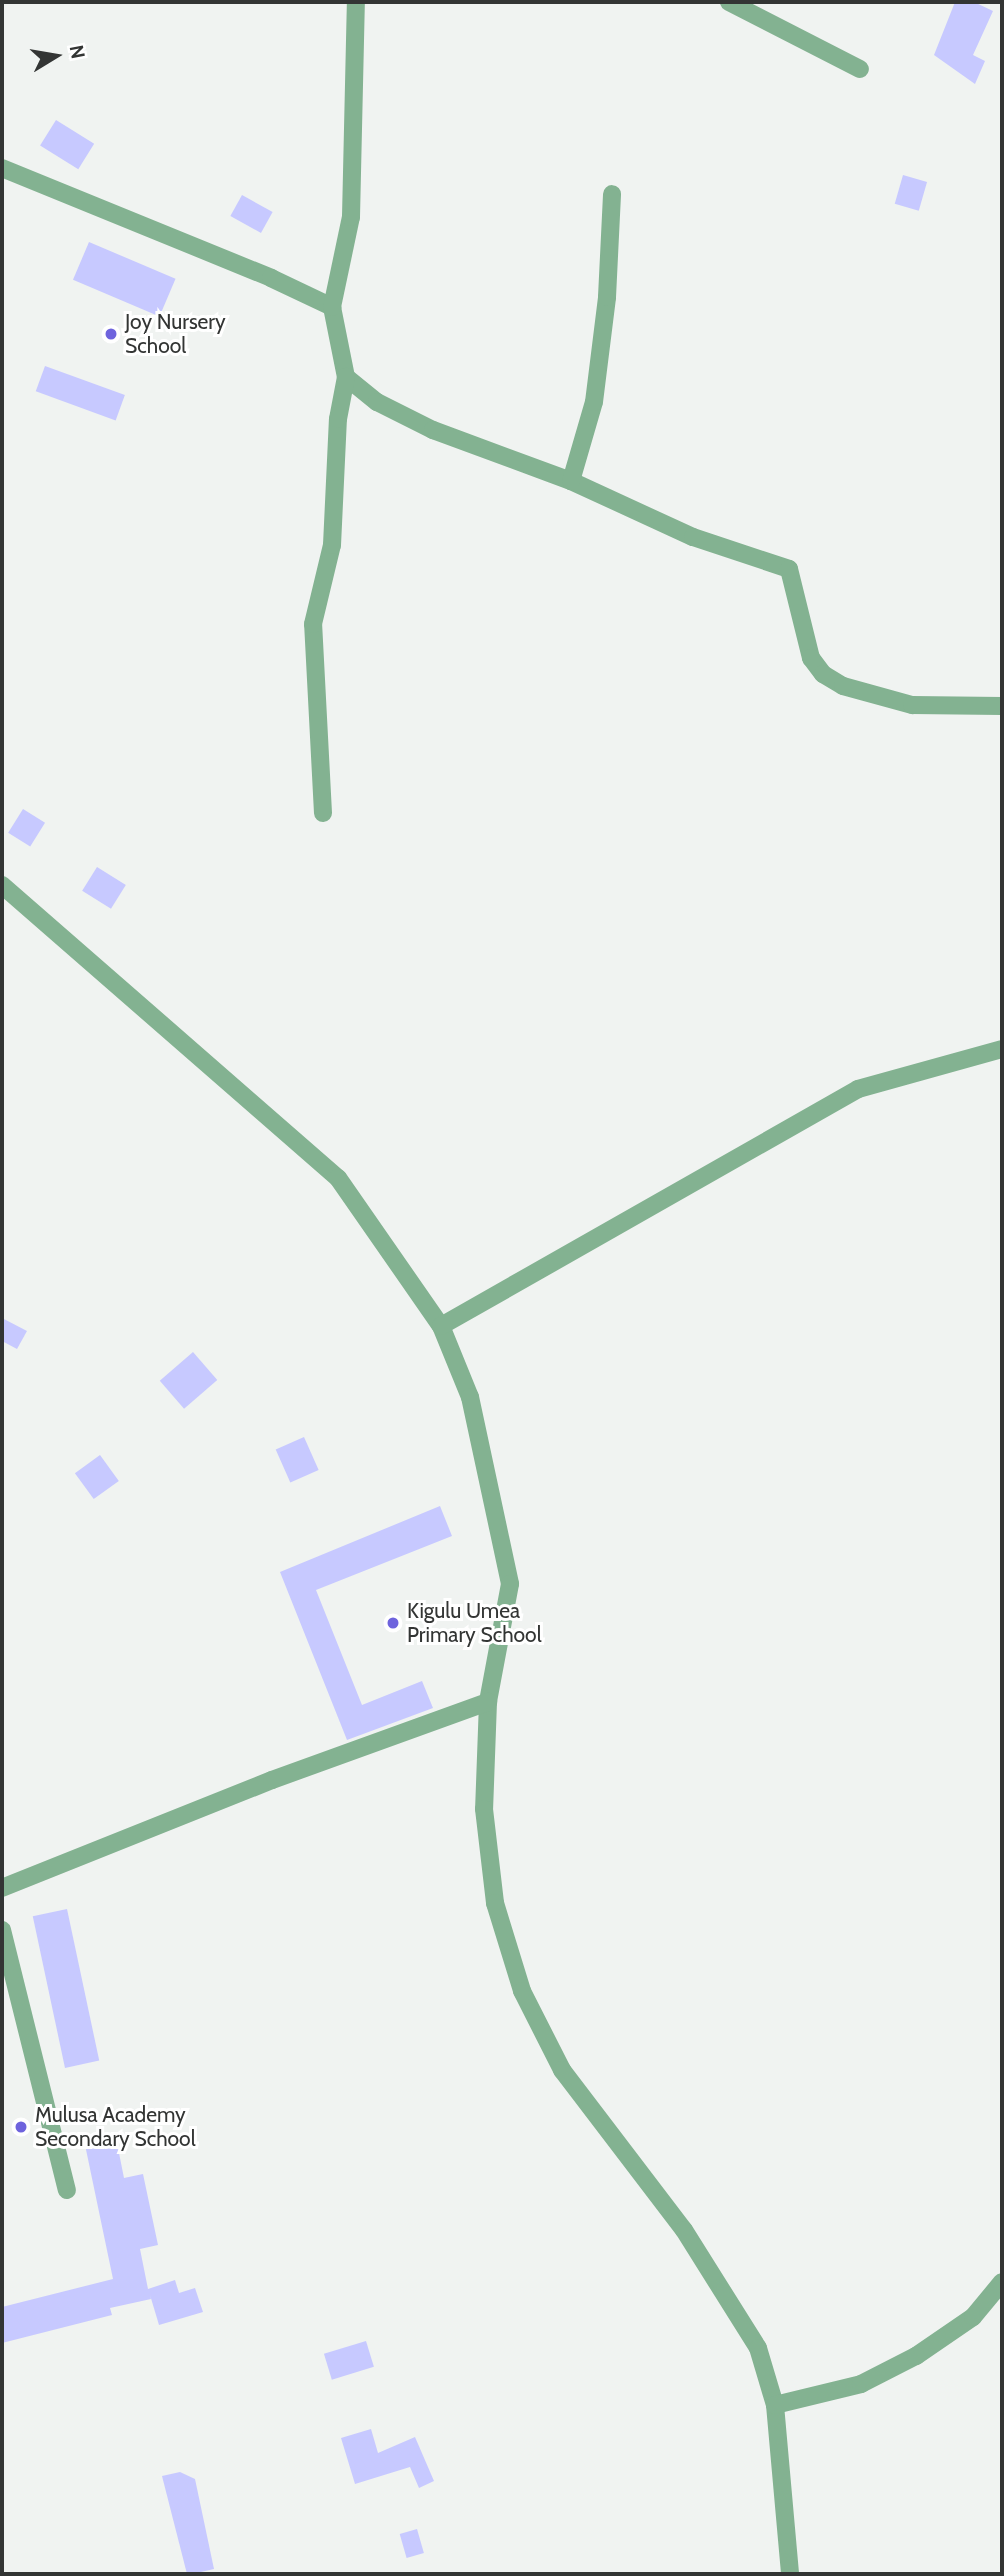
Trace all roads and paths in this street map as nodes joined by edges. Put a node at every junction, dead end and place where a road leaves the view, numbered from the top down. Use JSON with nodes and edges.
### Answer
{"nodes":[{"id":1,"x":356,"y":2,"type":"edge"},
{"id":2,"x":729,"y":2,"type":"edge"},
{"id":3,"x":860,"y":69,"type":"dead end"},
{"id":4,"x":2,"y":168,"type":"edge"},
{"id":5,"x":612,"y":194,"type":"dead end"},
{"id":6,"x":332,"y":307,"type":"junction"},
{"id":7,"x":346,"y":377,"type":"junction"},
{"id":8,"x":571,"y":481,"type":"junction"},
{"id":9,"x":1002,"y":706,"type":"edge"},
{"id":10,"x":323,"y":813,"type":"dead end"},
{"id":11,"x":2,"y":885,"type":"edge"},
{"id":12,"x":1002,"y":1049,"type":"edge"},
{"id":13,"x":441,"y":1326,"type":"junction"},
{"id":14,"x":488,"y":1702,"type":"junction"},
{"id":15,"x":2,"y":1888,"type":"edge"},
{"id":16,"x":2,"y":1930,"type":"edge"},
{"id":17,"x":67,"y":2190,"type":"dead end"},
{"id":18,"x":1002,"y":2282,"type":"edge"},
{"id":19,"x":775,"y":2405,"type":"junction"},
{"id":20,"x":790,"y":2574,"type":"edge"}],
"edges":[{"from":1,"to":6,"type":"street"},
{"from":2,"to":3,"type":"street"},
{"from":4,"to":6,"type":"street"},
{"from":5,"to":8,"type":"street"},
{"from":6,"to":7,"type":"street"},
{"from":7,"to":8,"type":"street"},
{"from":7,"to":10,"type":"street"},
{"from":8,"to":9,"type":"street"},
{"from":11,"to":13,"type":"street"},
{"from":12,"to":13,"type":"street"},
{"from":13,"to":14,"type":"street"},
{"from":14,"to":15,"type":"street"},
{"from":14,"to":19,"type":"street"},
{"from":16,"to":17,"type":"street"},
{"from":18,"to":19,"type":"street"},
{"from":19,"to":20,"type":"street"}]}
